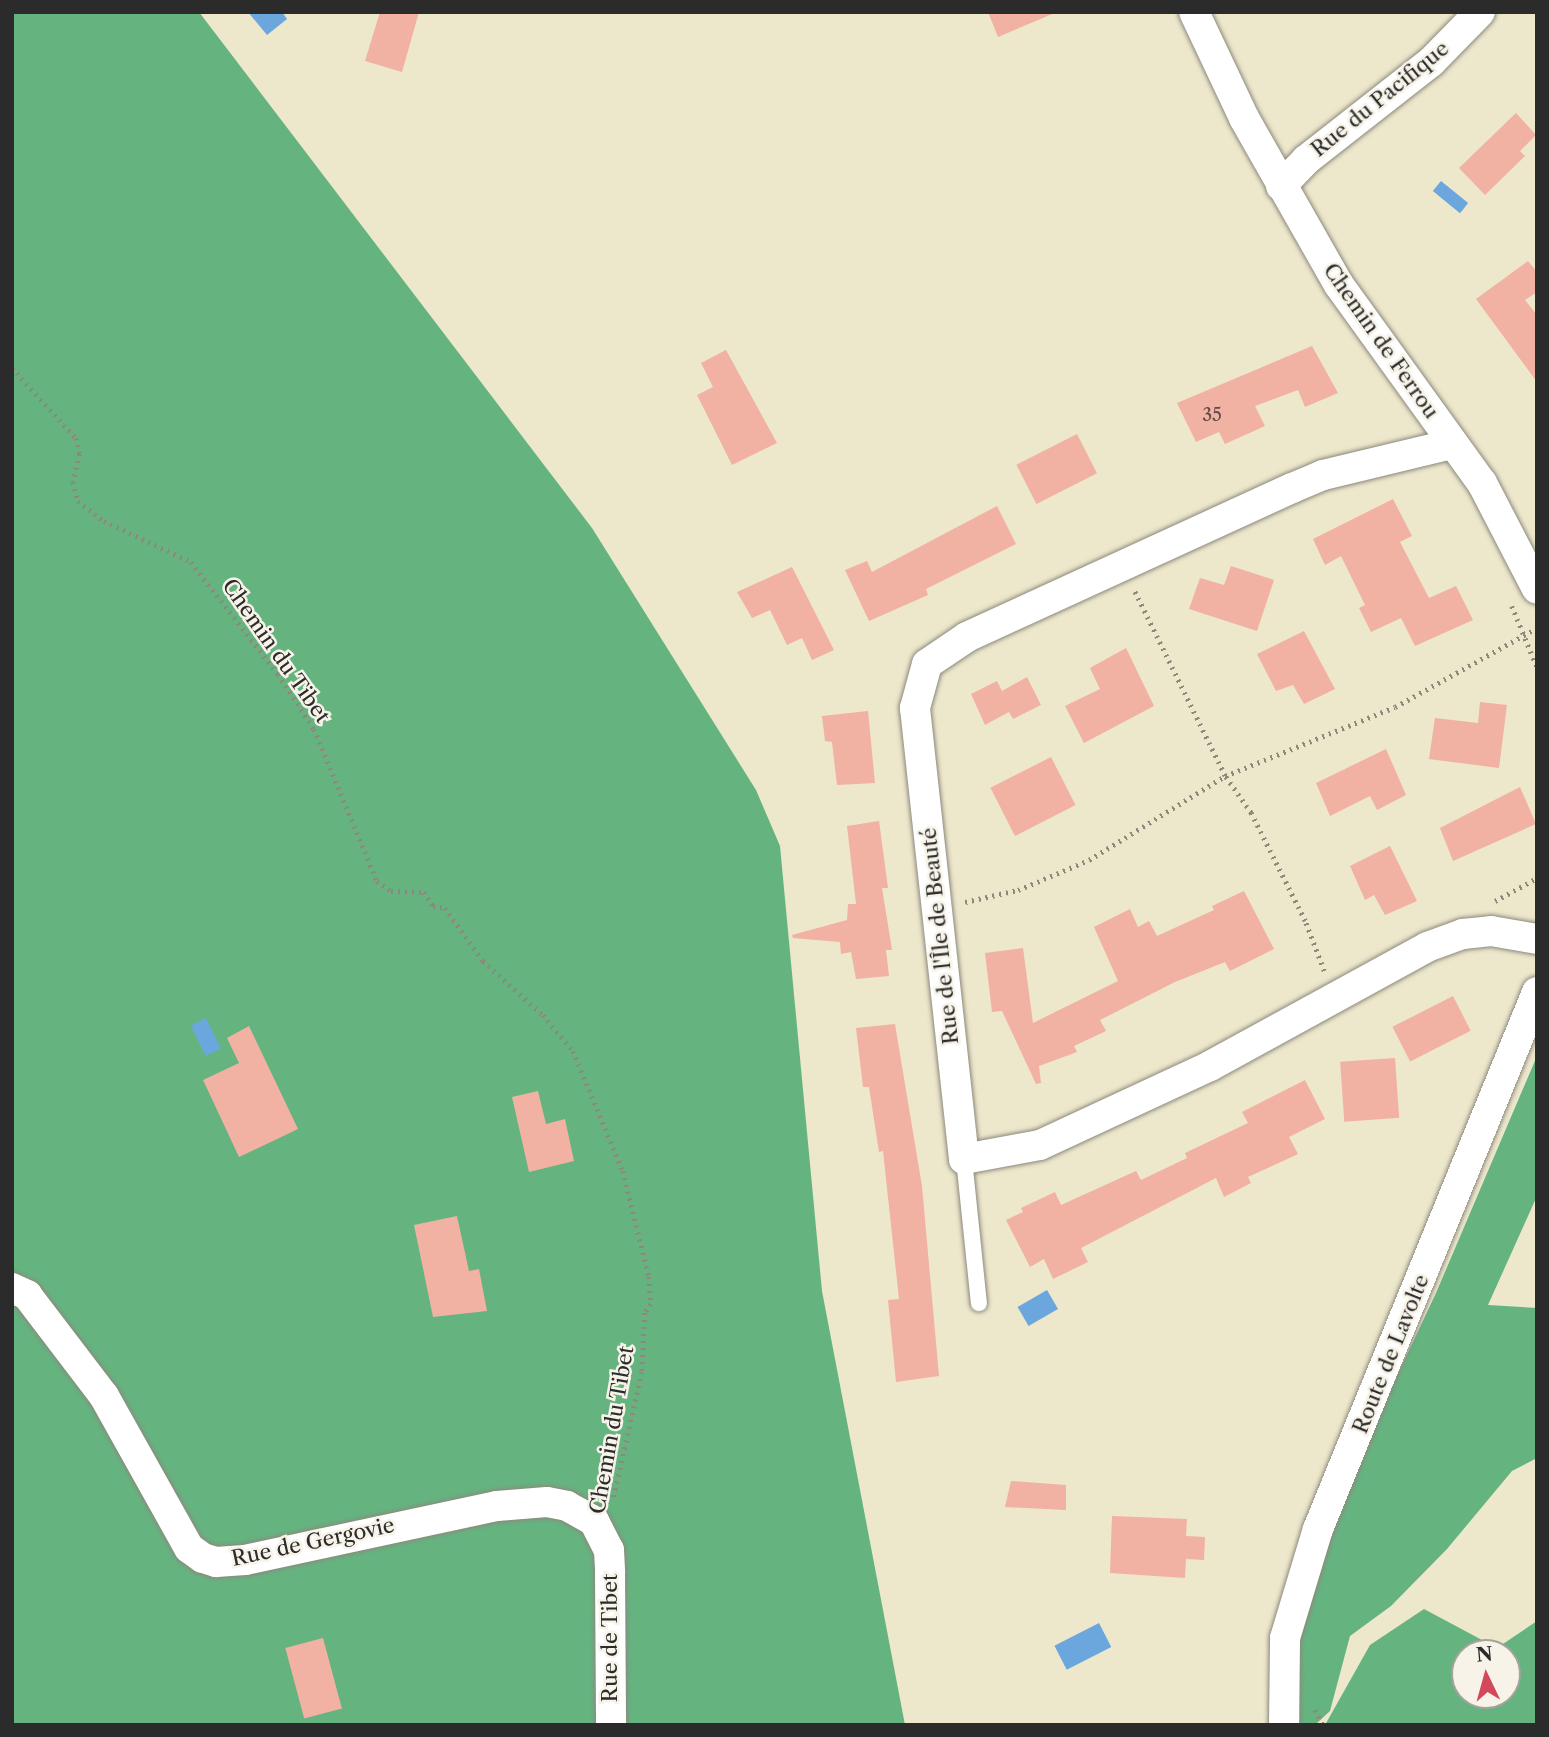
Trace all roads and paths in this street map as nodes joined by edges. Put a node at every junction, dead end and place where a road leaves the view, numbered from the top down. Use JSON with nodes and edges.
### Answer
{"nodes":[{"id":1,"x":1194,"y":12,"type":"edge"},
{"id":2,"x":1480,"y":12,"type":"edge"},
{"id":3,"x":1281,"y":186,"type":"junction"},
{"id":4,"x":12,"y":368,"type":"edge"},
{"id":5,"x":1452,"y":444,"type":"junction"},
{"id":6,"x":1120,"y":566,"type":"junction"},
{"id":7,"x":1537,"y":589,"type":"edge"},
{"id":8,"x":1509,"y":600,"type":"dead end"},
{"id":9,"x":1537,"y":628,"type":"edge"},
{"id":10,"x":1525,"y":635,"type":"junction"},
{"id":11,"x":1537,"y":667,"type":"edge"},
{"id":12,"x":1225,"y":776,"type":"junction"},
{"id":13,"x":937,"y":908,"type":"junction"},
{"id":14,"x":1537,"y":939,"type":"edge"},
{"id":15,"x":1537,"y":992,"type":"edge"},
{"id":16,"x":1333,"y":999,"type":"junction"},
{"id":17,"x":964,"y":1159,"type":"junction"},
{"id":18,"x":12,"y":1288,"type":"edge"},
{"id":19,"x":979,"y":1303,"type":"dead end"},
{"id":20,"x":612,"y":1504,"type":"dead end"},
{"id":21,"x":608,"y":1550,"type":"joint"},
{"id":22,"x":611,"y":1725,"type":"edge"},
{"id":23,"x":1284,"y":1725,"type":"edge"}],
"edges":[{"from":1,"to":3,"type":"street","name":"Chemin de Ferrou"},
{"from":2,"to":3,"type":"street","name":"Rue du Pacifique"},
{"from":3,"to":5,"type":"street","name":"Chemin de Ferrou"},
{"from":4,"to":20,"type":"path","name":"Chemin du Tibet"},
{"from":5,"to":6,"type":"street","name":"Rue de l'Île de Beauté"},
{"from":5,"to":7,"type":"street","name":"Chemin de Ferrou"},
{"from":6,"to":12,"type":"path"},
{"from":6,"to":13,"type":"street","name":"Rue de l'Île de Beauté"},
{"from":8,"to":10,"type":"path"},
{"from":9,"to":10,"type":"path"},
{"from":10,"to":11,"type":"path"},
{"from":10,"to":12,"type":"path"},
{"from":12,"to":13,"type":"path"},
{"from":12,"to":16,"type":"path"},
{"from":13,"to":17,"type":"street","name":"Rue de l'Île de Beauté"},
{"from":14,"to":16,"type":"street"},
{"from":15,"to":23,"type":"street","name":"Route de Lavolte"},
{"from":16,"to":17,"type":"street"},
{"from":17,"to":19,"type":"lane"},
{"from":18,"to":21,"type":"street","name":"Rue de Gergovie"},
{"from":21,"to":22,"type":"street","name":"Rue de Tibet"}]}
